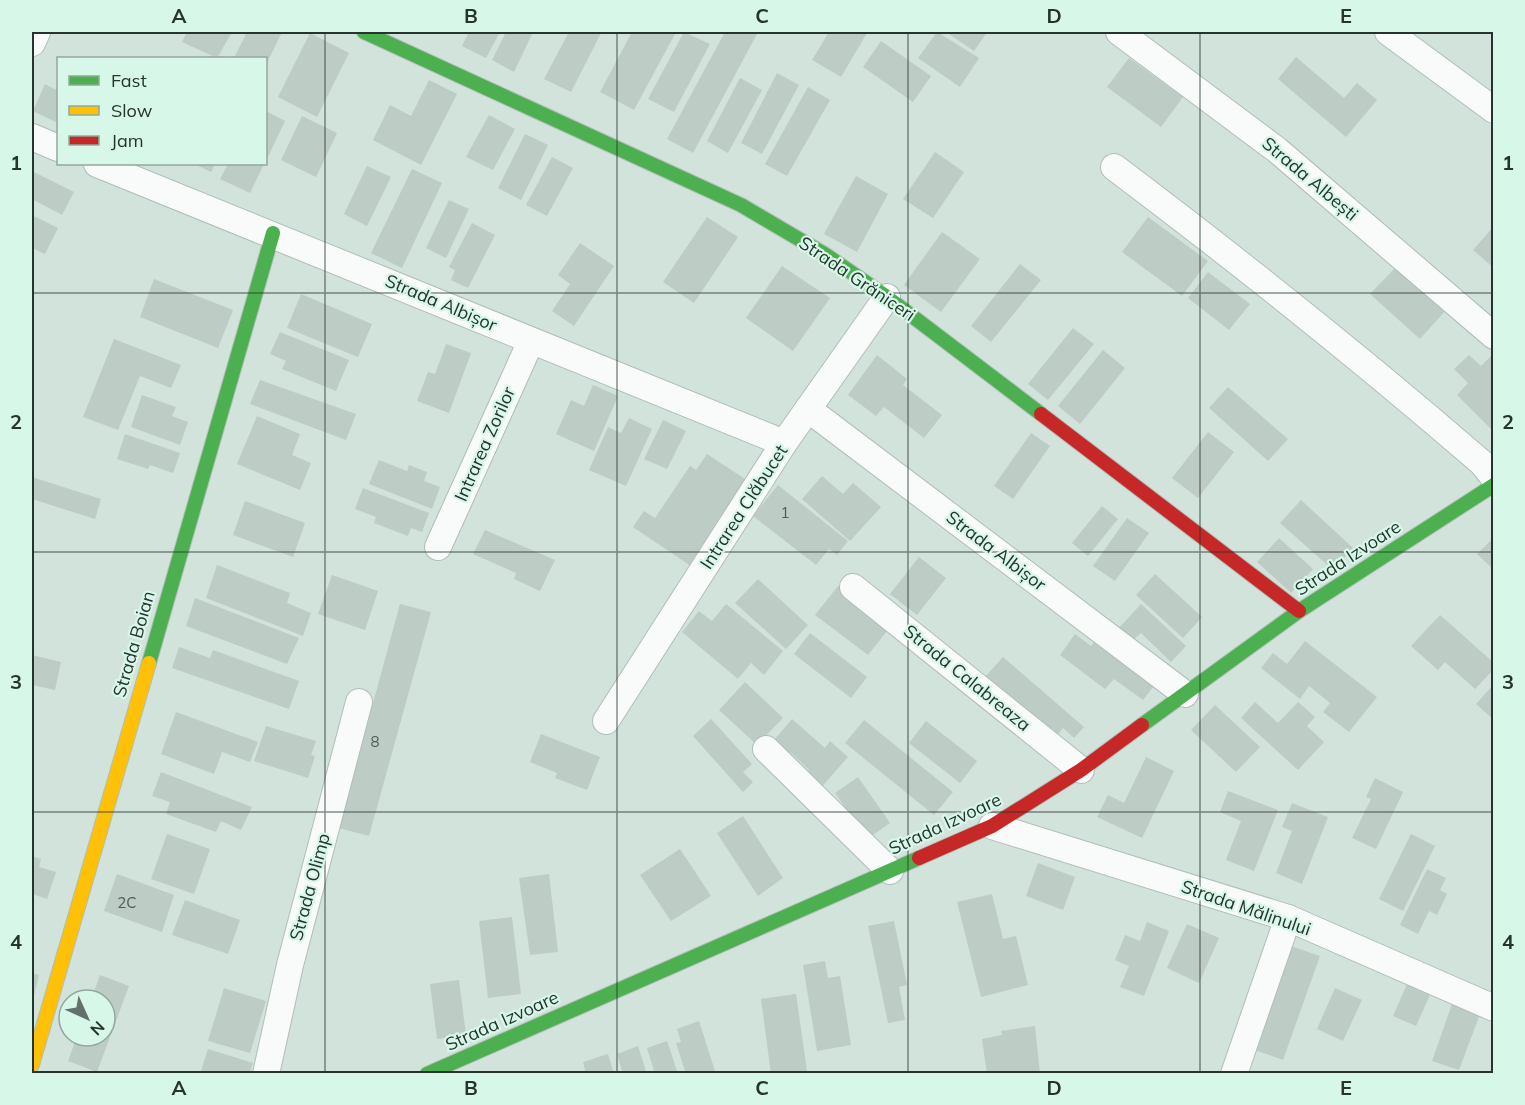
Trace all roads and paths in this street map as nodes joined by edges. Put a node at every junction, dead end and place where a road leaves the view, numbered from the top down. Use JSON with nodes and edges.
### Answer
{"nodes":[{"id":1,"x":38,"y":32,"type":"edge"},
{"id":2,"x":364,"y":32,"type":"edge"},
{"id":3,"x":1119,"y":32,"type":"edge"},
{"id":4,"x":1388,"y":32,"type":"edge"},
{"id":5,"x":32,"y":43,"type":"edge"},
{"id":6,"x":1494,"y":110,"type":"edge"},
{"id":7,"x":32,"y":137,"type":"edge"},
{"id":8,"x":57,"y":148,"type":"edge"},
{"id":9,"x":100,"y":165,"type":"edge"},
{"id":10,"x":1114,"y":167,"type":"dead end"},
{"id":11,"x":273,"y":233,"type":"junction"},
{"id":12,"x":887,"y":297,"type":"junction"},
{"id":13,"x":1494,"y":336,"type":"edge"},
{"id":14,"x":531,"y":341,"type":"junction"},
{"id":15,"x":808,"y":410,"type":"junction"},
{"id":16,"x":784,"y":443,"type":"junction"},
{"id":17,"x":1494,"y":477,"type":"edge"},
{"id":18,"x":1494,"y":485,"type":"edge"},
{"id":19,"x":438,"y":547,"type":"dead end"},
{"id":20,"x":853,"y":587,"type":"dead end"},
{"id":21,"x":1299,"y":611,"type":"junction"},
{"id":22,"x":1185,"y":694,"type":"junction"},
{"id":23,"x":359,"y":702,"type":"dead end"},
{"id":24,"x":606,"y":720,"type":"dead end"},
{"id":25,"x":766,"y":749,"type":"dead end"},
{"id":26,"x":1081,"y":770,"type":"junction"},
{"id":27,"x":992,"y":826,"type":"junction"},
{"id":28,"x":890,"y":871,"type":"junction"},
{"id":29,"x":1288,"y":918,"type":"junction"},
{"id":30,"x":1494,"y":1008,"type":"edge"},
{"id":31,"x":32,"y":1065,"type":"edge"},
{"id":32,"x":266,"y":1074,"type":"edge"},
{"id":33,"x":427,"y":1074,"type":"edge"},
{"id":34,"x":1234,"y":1074,"type":"edge"}],
"edges":[{"from":1,"to":5,"type":"street"},
{"from":2,"to":12,"type":"street","name":"Strada Grăniceri"},
{"from":3,"to":13,"type":"street","name":"Strada Albești"},
{"from":4,"to":6,"type":"street"},
{"from":7,"to":8,"type":"street"},
{"from":9,"to":11,"type":"street","name":"Strada Albișor"},
{"from":10,"to":17,"type":"street"},
{"from":11,"to":14,"type":"street","name":"Strada Albișor"},
{"from":11,"to":31,"type":"street","name":"Strada Boian"},
{"from":12,"to":15,"type":"street","name":"Intrarea Clăbucet"},
{"from":12,"to":21,"type":"street","name":"Strada Grăniceri"},
{"from":14,"to":16,"type":"street","name":"Strada Albișor"},
{"from":14,"to":19,"type":"street","name":"Intrarea Zorilor"},
{"from":15,"to":16,"type":"street","name":"Intrarea Clăbucet"},
{"from":15,"to":22,"type":"street","name":"Strada Albișor"},
{"from":16,"to":24,"type":"street","name":"Intrarea Clăbucet"},
{"from":18,"to":21,"type":"street","name":"Strada Izvoare"},
{"from":20,"to":26,"type":"street","name":"Strada Calabreaza"},
{"from":21,"to":22,"type":"street","name":"Strada Izvoare"},
{"from":22,"to":26,"type":"street","name":"Strada Izvoare"},
{"from":23,"to":32,"type":"street","name":"Strada Olimp"},
{"from":25,"to":28,"type":"street"},
{"from":26,"to":27,"type":"street","name":"Strada Izvoare"},
{"from":27,"to":28,"type":"street","name":"Strada Izvoare"},
{"from":27,"to":29,"type":"street","name":"Strada Mălinului"},
{"from":28,"to":33,"type":"street","name":"Strada Izvoare"},
{"from":29,"to":30,"type":"street","name":"Strada Mălinului"},
{"from":29,"to":34,"type":"street"}]}
